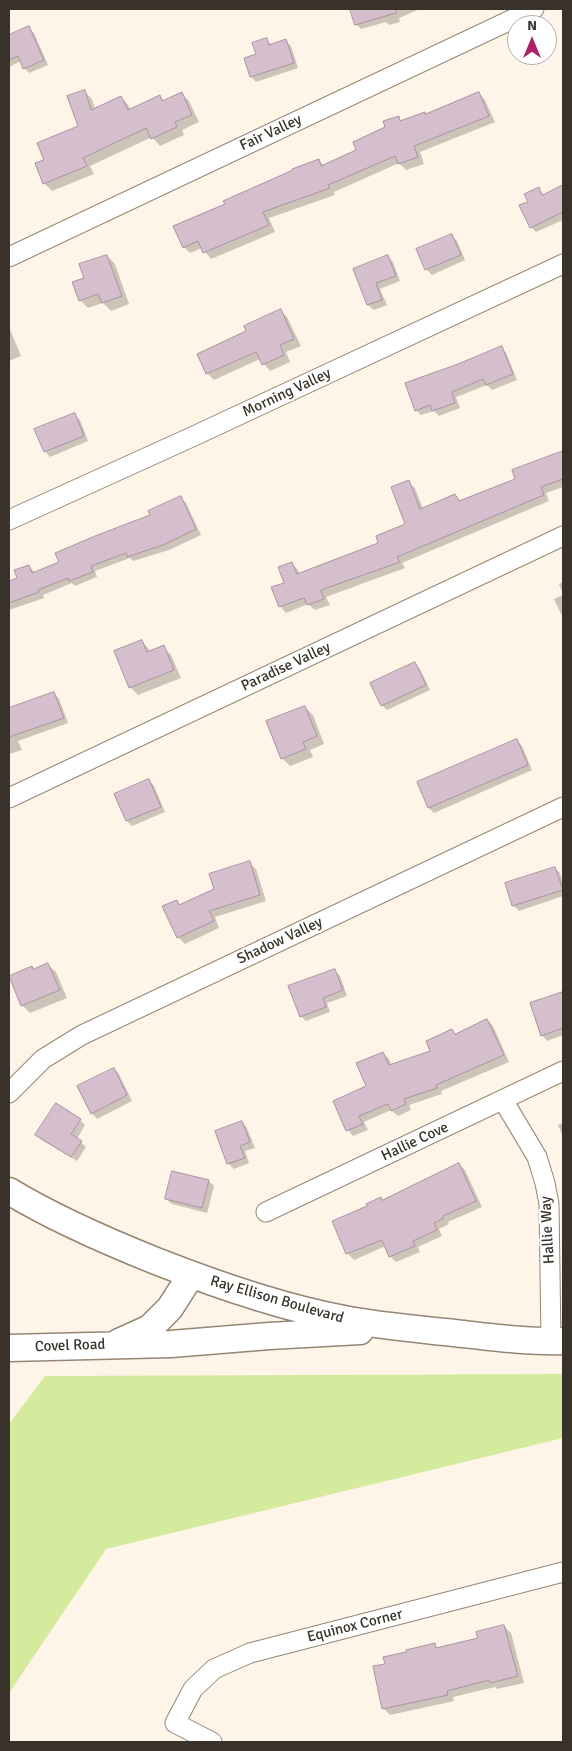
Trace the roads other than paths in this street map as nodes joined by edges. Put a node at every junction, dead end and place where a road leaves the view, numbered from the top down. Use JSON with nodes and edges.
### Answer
{"nodes":[{"id":1,"x":534,"y":9,"type":"edge"},
{"id":2,"x":9,"y":257,"type":"edge"},
{"id":3,"x":563,"y":264,"type":"edge"},
{"id":4,"x":9,"y":520,"type":"edge"},
{"id":5,"x":563,"y":536,"type":"edge"},
{"id":6,"x":9,"y":798,"type":"edge"},
{"id":7,"x":563,"y":808,"type":"edge"},
{"id":8,"x":563,"y":1072,"type":"edge"},
{"id":9,"x":9,"y":1093,"type":"edge"},
{"id":10,"x":503,"y":1100,"type":"junction"},
{"id":11,"x":554,"y":1182,"type":"edge"},
{"id":12,"x":9,"y":1191,"type":"edge"},
{"id":13,"x":266,"y":1212,"type":"dead end"},
{"id":14,"x":191,"y":1275,"type":"junction"},
{"id":15,"x":405,"y":1328,"type":"junction"},
{"id":16,"x":557,"y":1341,"type":"edge"},
{"id":17,"x":109,"y":1346,"type":"junction"},
{"id":18,"x":9,"y":1348,"type":"edge"},
{"id":19,"x":563,"y":1572,"type":"edge"},
{"id":20,"x":212,"y":1742,"type":"edge"}],
"edges":[{"from":1,"to":2,"type":"street","name":"Fair Valley"},
{"from":3,"to":4,"type":"street","name":"Morning Valley"},
{"from":5,"to":6,"type":"street","name":"Paradise Valley"},
{"from":7,"to":9,"type":"street","name":"Shadow Valley"},
{"from":8,"to":10,"type":"street","name":"Hallie Cove"},
{"from":10,"to":11,"type":"street","name":"Hallie Way"},
{"from":10,"to":13,"type":"street","name":"Hallie Cove"},
{"from":11,"to":16,"type":"street","name":"Hallie Way"},
{"from":12,"to":14,"type":"street","name":"Ray Ellison Boulevard"},
{"from":14,"to":15,"type":"street","name":"Ray Ellison Boulevard"},
{"from":14,"to":17,"type":"street","name":"Covel Road"},
{"from":15,"to":16,"type":"street","name":"Ray Ellison Boulevard"},
{"from":15,"to":17,"type":"street"},
{"from":17,"to":18,"type":"street","name":"Covel Road"},
{"from":19,"to":20,"type":"street","name":"Equinox Corner"}]}
